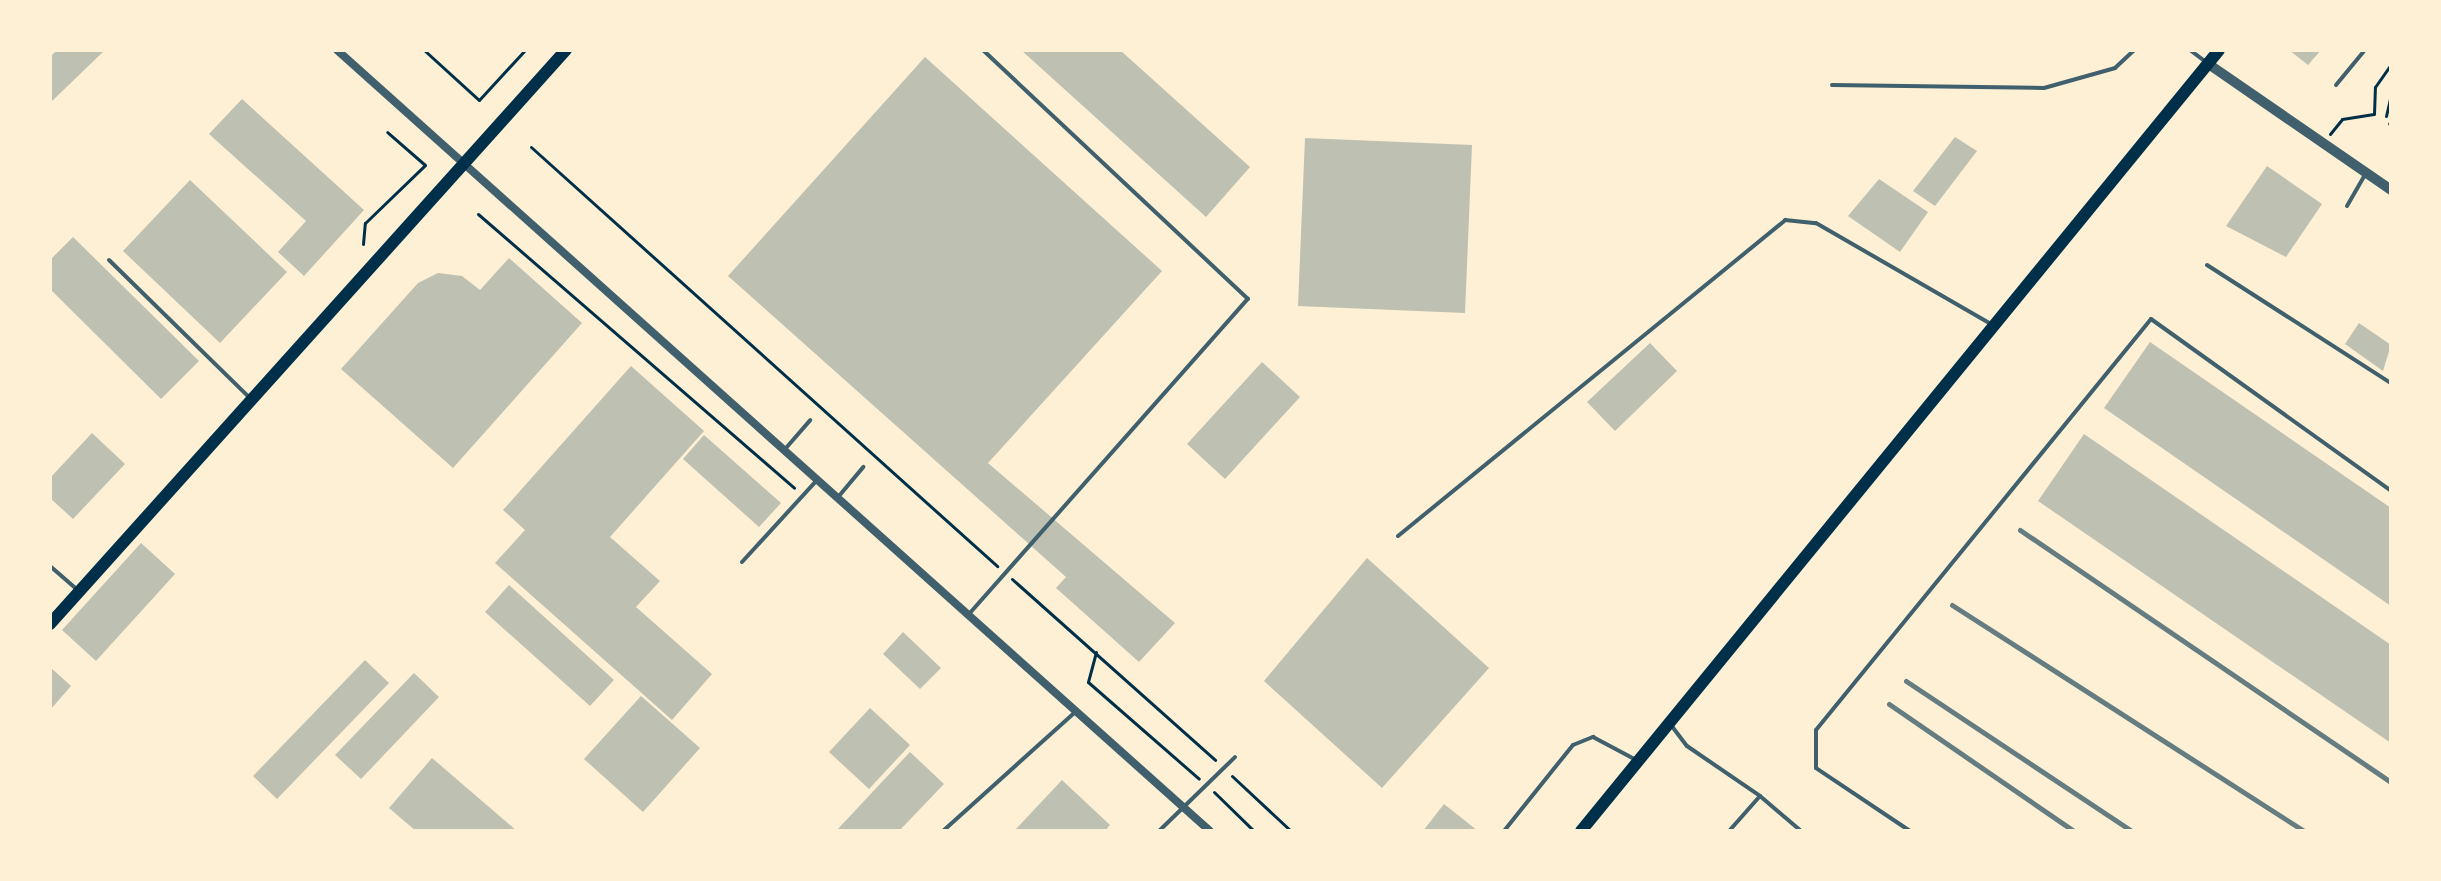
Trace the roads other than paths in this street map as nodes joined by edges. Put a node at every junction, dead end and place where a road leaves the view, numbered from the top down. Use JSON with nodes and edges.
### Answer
{"nodes":[{"id":1,"x":337,"y":50,"type":"edge"},
{"id":2,"x":566,"y":50,"type":"edge"},
{"id":3,"x":983,"y":50,"type":"edge"},
{"id":4,"x":2134,"y":50,"type":"edge"},
{"id":5,"x":2190,"y":50,"type":"edge"},
{"id":6,"x":2219,"y":50,"type":"edge"},
{"id":7,"x":2365,"y":50,"type":"edge"},
{"id":8,"x":2207,"y":63,"type":"junction"},
{"id":9,"x":1832,"y":85,"type":"dead end"},
{"id":10,"x":2336,"y":85,"type":"dead end"},
{"id":11,"x":465,"y":166,"type":"junction"},
{"id":12,"x":2366,"y":173,"type":"junction"},
{"id":13,"x":2391,"y":190,"type":"edge"},
{"id":14,"x":2347,"y":206,"type":"dead end"},
{"id":15,"x":109,"y":260,"type":"dead end"},
{"id":16,"x":2207,"y":265,"type":"dead end"},
{"id":17,"x":1995,"y":326,"type":"junction"},
{"id":18,"x":2391,"y":383,"type":"edge"},
{"id":19,"x":252,"y":400,"type":"junction"},
{"id":20,"x":810,"y":420,"type":"dead end"},
{"id":21,"x":786,"y":448,"type":"junction"},
{"id":22,"x":863,"y":467,"type":"dead end"},
{"id":23,"x":819,"y":477,"type":"junction"},
{"id":24,"x":2391,"y":491,"type":"edge"},
{"id":25,"x":839,"y":496,"type":"junction"},
{"id":26,"x":1398,"y":536,"type":"dead end"},
{"id":27,"x":742,"y":562,"type":"dead end"},
{"id":28,"x":50,"y":566,"type":"edge"},
{"id":29,"x":79,"y":591,"type":"junction"},
{"id":30,"x":969,"y":614,"type":"junction"},
{"id":31,"x":50,"y":624,"type":"edge"},
{"id":32,"x":1076,"y":711,"type":"junction"},
{"id":33,"x":1667,"y":720,"type":"junction"},
{"id":34,"x":1235,"y":757,"type":"dead end"},
{"id":35,"x":1636,"y":760,"type":"junction"},
{"id":36,"x":1760,"y":796,"type":"junction"},
{"id":37,"x":1182,"y":805,"type":"junction"},
{"id":38,"x":943,"y":831,"type":"edge"},
{"id":39,"x":1159,"y":831,"type":"edge"},
{"id":40,"x":1210,"y":831,"type":"edge"},
{"id":41,"x":1504,"y":831,"type":"edge"},
{"id":42,"x":1581,"y":831,"type":"edge"},
{"id":43,"x":1729,"y":831,"type":"edge"},
{"id":44,"x":1801,"y":831,"type":"edge"},
{"id":45,"x":1910,"y":831,"type":"edge"}],
"edges":[{"from":1,"to":11,"type":"street"},
{"from":2,"to":11,"type":"main road"},
{"from":3,"to":30,"type":"lane"},
{"from":4,"to":9,"type":"lane"},
{"from":5,"to":8,"type":"lane"},
{"from":6,"to":8,"type":"main road"},
{"from":7,"to":10,"type":"lane"},
{"from":8,"to":12,"type":"street"},
{"from":8,"to":17,"type":"main road"},
{"from":11,"to":19,"type":"main road"},
{"from":11,"to":21,"type":"street"},
{"from":12,"to":13,"type":"street"},
{"from":12,"to":14,"type":"lane"},
{"from":15,"to":19,"type":"lane"},
{"from":16,"to":18,"type":"lane"},
{"from":17,"to":26,"type":"lane"},
{"from":17,"to":33,"type":"main road"},
{"from":19,"to":29,"type":"main road"},
{"from":20,"to":21,"type":"lane"},
{"from":21,"to":23,"type":"street"},
{"from":22,"to":25,"type":"lane"},
{"from":23,"to":25,"type":"street"},
{"from":23,"to":27,"type":"lane"},
{"from":24,"to":45,"type":"lane"},
{"from":25,"to":30,"type":"street"},
{"from":28,"to":29,"type":"lane"},
{"from":29,"to":31,"type":"main road"},
{"from":30,"to":32,"type":"street"},
{"from":32,"to":37,"type":"street"},
{"from":32,"to":38,"type":"lane"},
{"from":33,"to":35,"type":"main road"},
{"from":33,"to":36,"type":"lane"},
{"from":34,"to":37,"type":"lane"},
{"from":35,"to":41,"type":"lane"},
{"from":35,"to":42,"type":"main road"},
{"from":36,"to":43,"type":"lane"},
{"from":36,"to":44,"type":"lane"},
{"from":37,"to":39,"type":"lane"},
{"from":37,"to":40,"type":"street"}]}
